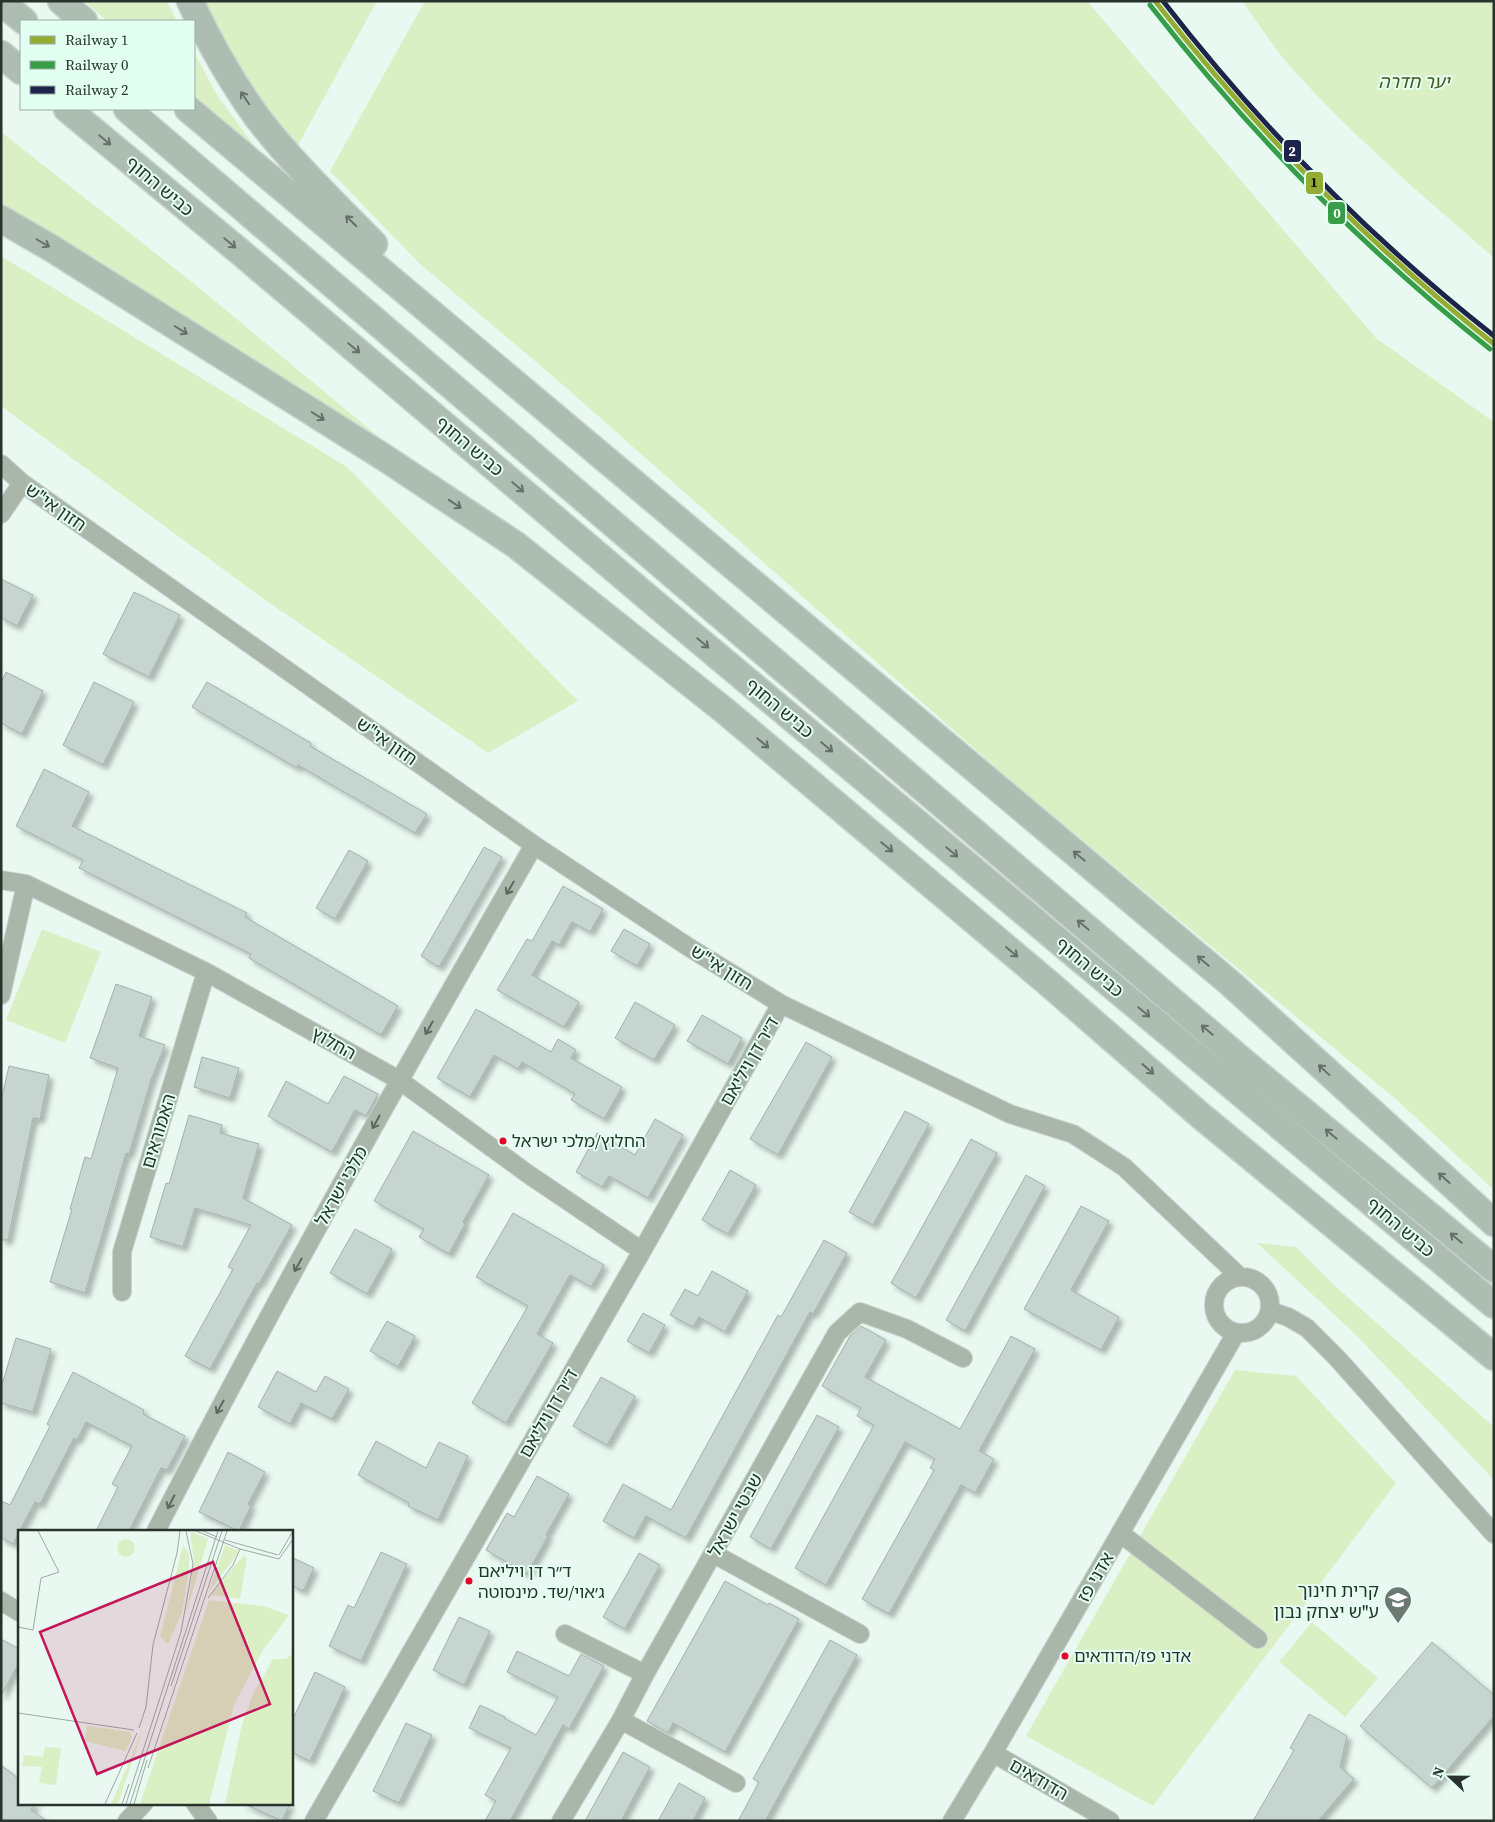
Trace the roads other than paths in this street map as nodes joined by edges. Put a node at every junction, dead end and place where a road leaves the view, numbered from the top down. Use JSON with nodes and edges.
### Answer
{"nodes":[{"id":1,"x":61,"y":1,"type":"edge"},
{"id":2,"x":190,"y":1,"type":"edge"},
{"id":3,"x":1,"y":2,"type":"edge"},
{"id":4,"x":23,"y":20,"type":"edge"},
{"id":5,"x":83,"y":20,"type":"edge"},
{"id":6,"x":1,"y":54,"type":"edge"},
{"id":7,"x":20,"y":70,"type":"edge"},
{"id":8,"x":68,"y":110,"type":"edge"},
{"id":9,"x":127,"y":110,"type":"edge"},
{"id":10,"x":189,"y":110,"type":"edge"},
{"id":11,"x":1,"y":219,"type":"edge"},
{"id":12,"x":510,"y":378,"type":"junction"},
{"id":13,"x":1,"y":464,"type":"edge"},
{"id":14,"x":22,"y":483,"type":"junction"},
{"id":15,"x":1,"y":514,"type":"edge"},
{"id":16,"x":534,"y":845,"type":"junction"},
{"id":17,"x":1,"y":880,"type":"edge"},
{"id":18,"x":26,"y":884,"type":"junction"},
{"id":19,"x":206,"y":972,"type":"junction"},
{"id":20,"x":1,"y":995,"type":"edge"},
{"id":21,"x":782,"y":1004,"type":"junction"},
{"id":22,"x":399,"y":1080,"type":"junction"},
{"id":23,"x":1494,"y":1223,"type":"edge"},
{"id":24,"x":1358,"y":1244,"type":"junction"},
{"id":25,"x":642,"y":1252,"type":"junction"},
{"id":26,"x":1494,"y":1269,"type":"edge"},
{"id":27,"x":1239,"y":1276,"type":"junction"},
{"id":28,"x":122,"y":1292,"type":"dead end"},
{"id":29,"x":1494,"y":1304,"type":"edge"},
{"id":30,"x":1270,"y":1311,"type":"junction"},
{"id":31,"x":1236,"y":1333,"type":"junction"},
{"id":32,"x":1494,"y":1357,"type":"edge"},
{"id":33,"x":963,"y":1358,"type":"dead end"},
{"id":34,"x":1494,"y":1370,"type":"edge"},
{"id":35,"x":157,"y":1530,"type":"edge"},
{"id":36,"x":1120,"y":1533,"type":"junction"},
{"id":37,"x":1494,"y":1534,"type":"edge"},
{"id":38,"x":714,"y":1554,"type":"junction"},
{"id":39,"x":1,"y":1601,"type":"edge"},
{"id":40,"x":18,"y":1611,"type":"edge"},
{"id":41,"x":565,"y":1634,"type":"dead end"},
{"id":42,"x":860,"y":1634,"type":"dead end"},
{"id":43,"x":1258,"y":1639,"type":"dead end"},
{"id":44,"x":645,"y":1674,"type":"junction"},
{"id":45,"x":621,"y":1720,"type":"junction"},
{"id":46,"x":993,"y":1753,"type":"junction"},
{"id":47,"x":736,"y":1783,"type":"dead end"},
{"id":48,"x":143,"y":1804,"type":"edge"},
{"id":49,"x":196,"y":1804,"type":"edge"},
{"id":50,"x":127,"y":1821,"type":"edge"},
{"id":51,"x":208,"y":1821,"type":"edge"},
{"id":52,"x":314,"y":1821,"type":"edge"},
{"id":53,"x":560,"y":1821,"type":"edge"},
{"id":54,"x":952,"y":1821,"type":"edge"},
{"id":55,"x":1110,"y":1821,"type":"edge"}],
"edges":[{"from":1,"to":5,"type":"highway"},
{"from":12,"to":2,"type":"highway","one_way":true},
{"from":3,"to":4,"type":"highway"},
{"from":6,"to":7,"type":"highway"},
{"from":8,"to":29,"type":"highway","name":"כביש החוף","one_way":true},
{"from":26,"to":9,"type":"highway","name":"כביש החוף","one_way":true},
{"from":10,"to":12,"type":"highway"},
{"from":11,"to":24,"type":"highway","one_way":true},
{"from":23,"to":12,"type":"highway","one_way":true},
{"from":13,"to":14,"type":"street","name":"חזון אי\"ש"},
{"from":14,"to":15,"type":"street"},
{"from":14,"to":16,"type":"street","name":"חזון אי\"ש"},
{"from":16,"to":21,"type":"street","name":"חזון אי\"ש"},
{"from":16,"to":22,"type":"street","name":"מלכי ישראל","one_way":true},
{"from":17,"to":18,"type":"street","name":"החלוץ"},
{"from":18,"to":19,"type":"street","name":"החלוץ"},
{"from":18,"to":20,"type":"street"},
{"from":19,"to":22,"type":"street","name":"החלוץ"},
{"from":19,"to":28,"type":"street","name":"האמוראים"},
{"from":21,"to":25,"type":"street","name":"ד״ר דן ויליאם"},
{"from":21,"to":27,"type":"street","name":"חזון אי\"ש"},
{"from":22,"to":25,"type":"street","name":"החלוץ"},
{"from":22,"to":35,"type":"street","name":"מלכי ישראל","one_way":true},
{"from":24,"to":32,"type":"highway"},
{"from":24,"to":34,"type":"highway"},
{"from":25,"to":52,"type":"street","name":"ד״ר דן ויליאם"},
{"from":27,"to":30,"type":"street"},
{"from":27,"to":31,"type":"street"},
{"from":30,"to":31,"type":"street"},
{"from":30,"to":37,"type":"street"},
{"from":31,"to":36,"type":"street","name":"אדני פז"},
{"from":33,"to":38,"type":"street","name":"שבטי ישראל"},
{"from":36,"to":43,"type":"street"},
{"from":36,"to":46,"type":"street","name":"אדני פז"},
{"from":38,"to":42,"type":"street"},
{"from":38,"to":44,"type":"street","name":"שבטי ישראל"},
{"from":39,"to":40,"type":"street"},
{"from":41,"to":44,"type":"street"},
{"from":44,"to":45,"type":"street","name":"שבטי ישראל"},
{"from":45,"to":47,"type":"street"},
{"from":45,"to":53,"type":"street","name":"שבטי ישראל"},
{"from":46,"to":54,"type":"street","name":"אדני פז"},
{"from":46,"to":55,"type":"street","name":"הדודאים"},
{"from":48,"to":50,"type":"street"},
{"from":49,"to":51,"type":"street"}]}
